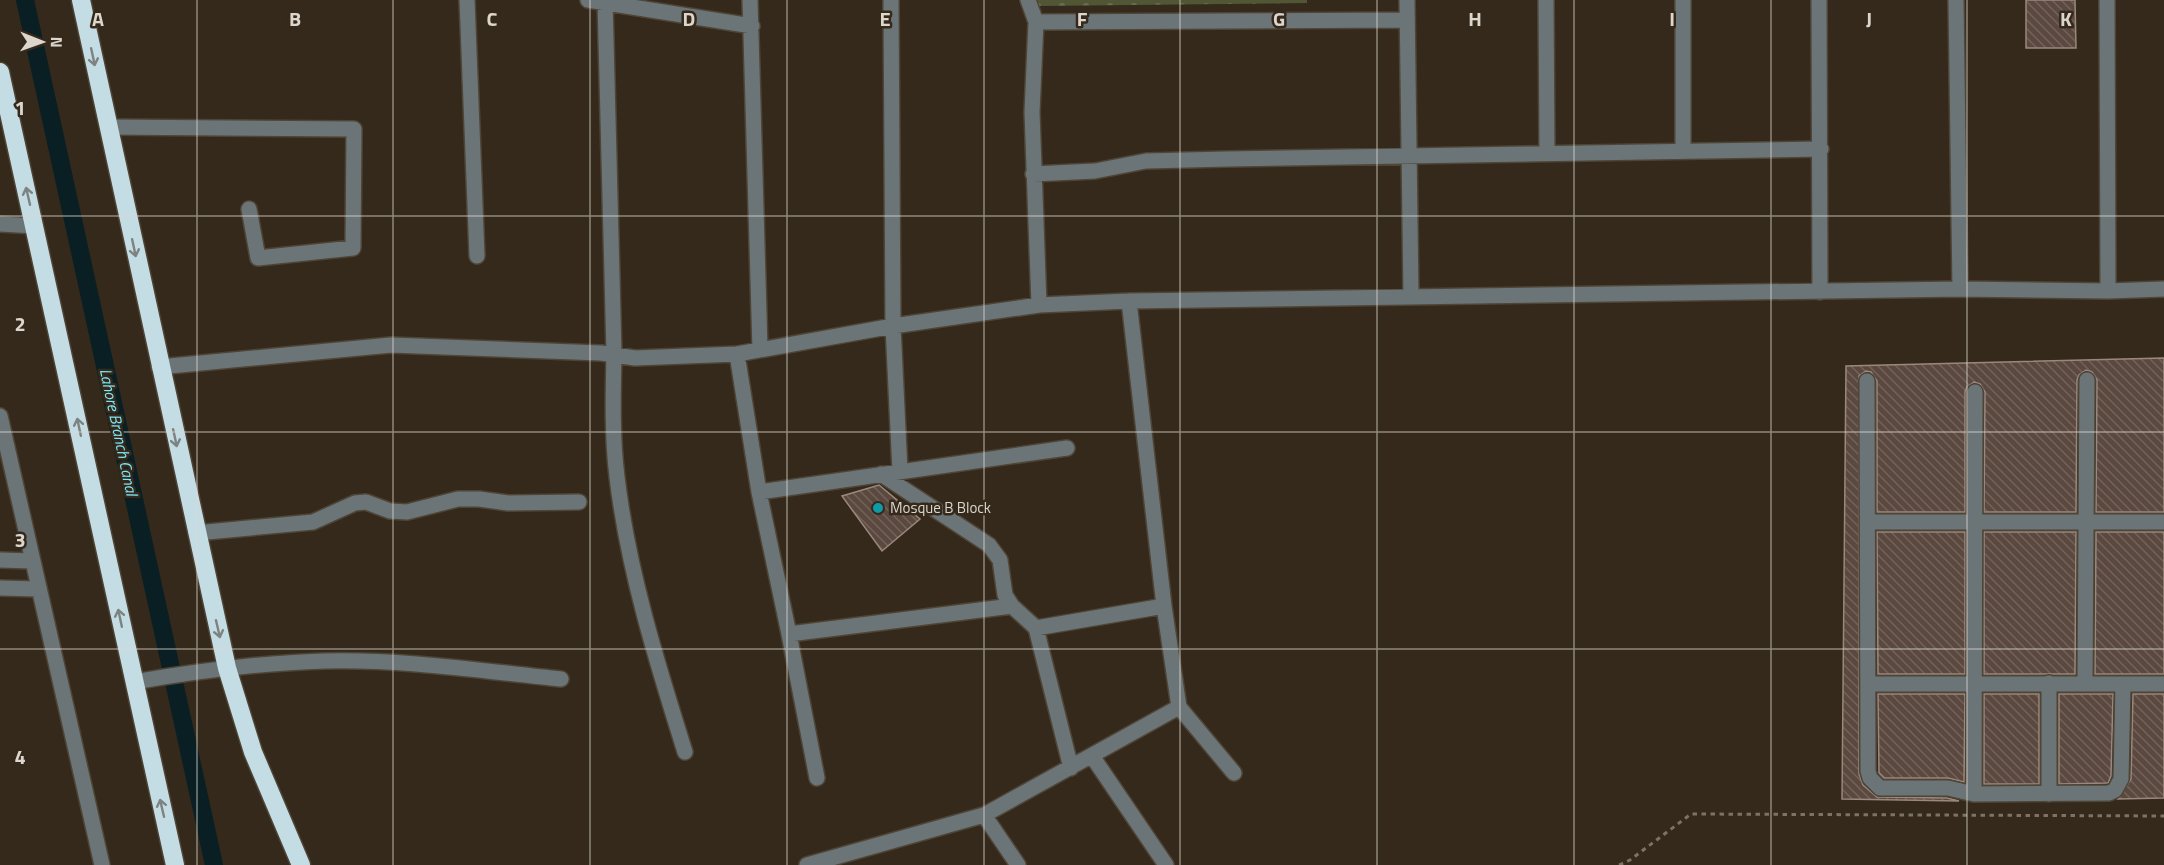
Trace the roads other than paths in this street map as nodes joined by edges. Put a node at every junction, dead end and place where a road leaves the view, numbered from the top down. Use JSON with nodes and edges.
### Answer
{"nodes":[{"id":1,"x":81,"y":0,"type":"edge"},
{"id":2,"x":467,"y":0,"type":"edge"},
{"id":3,"x":588,"y":0,"type":"edge"},
{"id":4,"x":750,"y":0,"type":"edge"},
{"id":5,"x":891,"y":0,"type":"edge"},
{"id":6,"x":1028,"y":0,"type":"edge"},
{"id":7,"x":1407,"y":0,"type":"edge"},
{"id":8,"x":1546,"y":0,"type":"edge"},
{"id":9,"x":1683,"y":0,"type":"edge"},
{"id":10,"x":1819,"y":0,"type":"edge"},
{"id":11,"x":1956,"y":0,"type":"edge"},
{"id":12,"x":2107,"y":0,"type":"edge"},
{"id":13,"x":605,"y":1,"type":"edge"},
{"id":14,"x":1407,"y":20,"type":"junction"},
{"id":15,"x":1036,"y":22,"type":"junction"},
{"id":16,"x":752,"y":27,"type":"junction"},
{"id":17,"x":0,"y":72,"type":"edge"},
{"id":18,"x":4,"y":118,"type":"edge"},
{"id":19,"x":108,"y":127,"type":"junction"},
{"id":20,"x":1821,"y":149,"type":"junction"},
{"id":21,"x":1683,"y":150,"type":"junction"},
{"id":22,"x":1547,"y":153,"type":"junction"},
{"id":23,"x":1410,"y":155,"type":"junction"},
{"id":24,"x":1033,"y":174,"type":"junction"},
{"id":25,"x":249,"y":209,"type":"dead end"},
{"id":26,"x":0,"y":224,"type":"edge"},
{"id":27,"x":35,"y":226,"type":"junction"},
{"id":28,"x":477,"y":256,"type":"dead end"},
{"id":29,"x":1960,"y":289,"type":"junction"},
{"id":30,"x":2164,"y":289,"type":"edge"},
{"id":31,"x":2108,"y":291,"type":"junction"},
{"id":32,"x":1820,"y":292,"type":"junction"},
{"id":33,"x":1411,"y":296,"type":"junction"},
{"id":34,"x":1129,"y":302,"type":"junction"},
{"id":35,"x":1039,"y":305,"type":"junction"},
{"id":36,"x":893,"y":326,"type":"junction"},
{"id":37,"x":760,"y":349,"type":"junction"},
{"id":38,"x":614,"y":354,"type":"junction"},
{"id":39,"x":737,"y":354,"type":"junction"},
{"id":40,"x":159,"y":367,"type":"junction"},
{"id":41,"x":2087,"y":380,"type":"dead end"},
{"id":42,"x":1867,"y":381,"type":"dead end"},
{"id":43,"x":1975,"y":392,"type":"dead end"},
{"id":44,"x":0,"y":416,"type":"edge"},
{"id":45,"x":1067,"y":448,"type":"dead end"},
{"id":46,"x":900,"y":471,"type":"junction"},
{"id":47,"x":881,"y":474,"type":"junction"},
{"id":48,"x":759,"y":492,"type":"junction"},
{"id":49,"x":579,"y":502,"type":"dead end"},
{"id":50,"x":1868,"y":522,"type":"junction"},
{"id":51,"x":1975,"y":522,"type":"junction"},
{"id":52,"x":2086,"y":522,"type":"junction"},
{"id":53,"x":2164,"y":522,"type":"edge"},
{"id":54,"x":196,"y":533,"type":"junction"},
{"id":55,"x":0,"y":560,"type":"edge"},
{"id":56,"x":32,"y":561,"type":"junction"},
{"id":57,"x":0,"y":588,"type":"edge"},
{"id":58,"x":38,"y":589,"type":"junction"},
{"id":59,"x":1012,"y":606,"type":"junction"},
{"id":60,"x":1164,"y":606,"type":"junction"},
{"id":61,"x":1036,"y":628,"type":"junction"},
{"id":62,"x":789,"y":634,"type":"junction"},
{"id":63,"x":227,"y":668,"type":"junction"},
{"id":64,"x":561,"y":679,"type":"dead end"},
{"id":65,"x":134,"y":682,"type":"junction"},
{"id":66,"x":1974,"y":683,"type":"junction"},
{"id":67,"x":2049,"y":683,"type":"junction"},
{"id":68,"x":2085,"y":683,"type":"junction"},
{"id":69,"x":1868,"y":684,"type":"junction"},
{"id":70,"x":2123,"y":684,"type":"junction"},
{"id":71,"x":2164,"y":684,"type":"edge"},
{"id":72,"x":1179,"y":707,"type":"junction"},
{"id":73,"x":686,"y":752,"type":"dead end"},
{"id":74,"x":1092,"y":756,"type":"junction"},
{"id":75,"x":1071,"y":768,"type":"junction"},
{"id":76,"x":1234,"y":773,"type":"dead end"},
{"id":77,"x":817,"y":778,"type":"dead end"},
{"id":78,"x":1974,"y":794,"type":"junction"},
{"id":79,"x":2049,"y":794,"type":"junction"},
{"id":80,"x":984,"y":814,"type":"junction"},
{"id":81,"x":102,"y":865,"type":"edge"},
{"id":82,"x":176,"y":865,"type":"edge"},
{"id":83,"x":301,"y":865,"type":"edge"},
{"id":84,"x":807,"y":865,"type":"edge"},
{"id":85,"x":1018,"y":865,"type":"edge"},
{"id":86,"x":1166,"y":865,"type":"edge"}],
"edges":[{"from":1,"to":19,"type":"highway","one_way":true},
{"from":2,"to":28,"type":"street"},
{"from":3,"to":13,"type":"street"},
{"from":4,"to":16,"type":"street"},
{"from":5,"to":36,"type":"street"},
{"from":6,"to":15,"type":"street"},
{"from":7,"to":14,"type":"street"},
{"from":8,"to":22,"type":"street"},
{"from":9,"to":21,"type":"street"},
{"from":10,"to":20,"type":"street"},
{"from":11,"to":29,"type":"street"},
{"from":12,"to":31,"type":"street"},
{"from":13,"to":16,"type":"street"},
{"from":13,"to":38,"type":"street"},
{"from":14,"to":15,"type":"street"},
{"from":14,"to":23,"type":"street"},
{"from":15,"to":24,"type":"street"},
{"from":16,"to":37,"type":"street"},
{"from":17,"to":18,"type":"highway"},
{"from":27,"to":18,"type":"highway","one_way":true},
{"from":19,"to":25,"type":"street"},
{"from":19,"to":40,"type":"highway","one_way":true},
{"from":20,"to":21,"type":"street"},
{"from":20,"to":32,"type":"street"},
{"from":21,"to":22,"type":"street"},
{"from":22,"to":23,"type":"street"},
{"from":23,"to":24,"type":"street"},
{"from":23,"to":33,"type":"street"},
{"from":24,"to":35,"type":"street"},
{"from":26,"to":27,"type":"street"},
{"from":65,"to":27,"type":"highway","one_way":true},
{"from":29,"to":31,"type":"street"},
{"from":29,"to":32,"type":"street"},
{"from":30,"to":31,"type":"street"},
{"from":32,"to":33,"type":"street"},
{"from":33,"to":34,"type":"street"},
{"from":34,"to":35,"type":"street"},
{"from":34,"to":60,"type":"street"},
{"from":35,"to":36,"type":"street"},
{"from":36,"to":37,"type":"street"},
{"from":36,"to":46,"type":"street"},
{"from":37,"to":39,"type":"street"},
{"from":38,"to":39,"type":"street"},
{"from":38,"to":40,"type":"street"},
{"from":38,"to":73,"type":"street"},
{"from":39,"to":48,"type":"street"},
{"from":40,"to":54,"type":"highway","one_way":true},
{"from":41,"to":52,"type":"street"},
{"from":42,"to":50,"type":"street"},
{"from":43,"to":51,"type":"street"},
{"from":44,"to":56,"type":"street"},
{"from":45,"to":46,"type":"street"},
{"from":46,"to":47,"type":"street"},
{"from":47,"to":48,"type":"street"},
{"from":47,"to":59,"type":"street"},
{"from":48,"to":62,"type":"street"},
{"from":49,"to":54,"type":"street"},
{"from":50,"to":51,"type":"street"},
{"from":50,"to":69,"type":"street"},
{"from":51,"to":52,"type":"street"},
{"from":51,"to":66,"type":"street"},
{"from":52,"to":53,"type":"street"},
{"from":52,"to":68,"type":"street"},
{"from":54,"to":63,"type":"highway","one_way":true},
{"from":55,"to":56,"type":"street"},
{"from":56,"to":58,"type":"street"},
{"from":57,"to":58,"type":"street"},
{"from":58,"to":81,"type":"street"},
{"from":59,"to":61,"type":"street"},
{"from":59,"to":62,"type":"street"},
{"from":60,"to":61,"type":"street"},
{"from":60,"to":72,"type":"street"},
{"from":61,"to":75,"type":"street"},
{"from":62,"to":77,"type":"street"},
{"from":63,"to":64,"type":"street"},
{"from":63,"to":65,"type":"street"},
{"from":63,"to":83,"type":"highway"},
{"from":82,"to":65,"type":"highway","one_way":true},
{"from":66,"to":67,"type":"street"},
{"from":66,"to":69,"type":"street"},
{"from":66,"to":78,"type":"street"},
{"from":67,"to":68,"type":"street"},
{"from":67,"to":79,"type":"street"},
{"from":68,"to":70,"type":"street"},
{"from":69,"to":78,"type":"street"},
{"from":70,"to":71,"type":"street"},
{"from":70,"to":79,"type":"street"},
{"from":72,"to":74,"type":"street"},
{"from":72,"to":76,"type":"street"},
{"from":74,"to":75,"type":"street"},
{"from":74,"to":86,"type":"street"},
{"from":75,"to":80,"type":"street"},
{"from":78,"to":79,"type":"street"},
{"from":80,"to":84,"type":"street"},
{"from":80,"to":85,"type":"street"}]}
